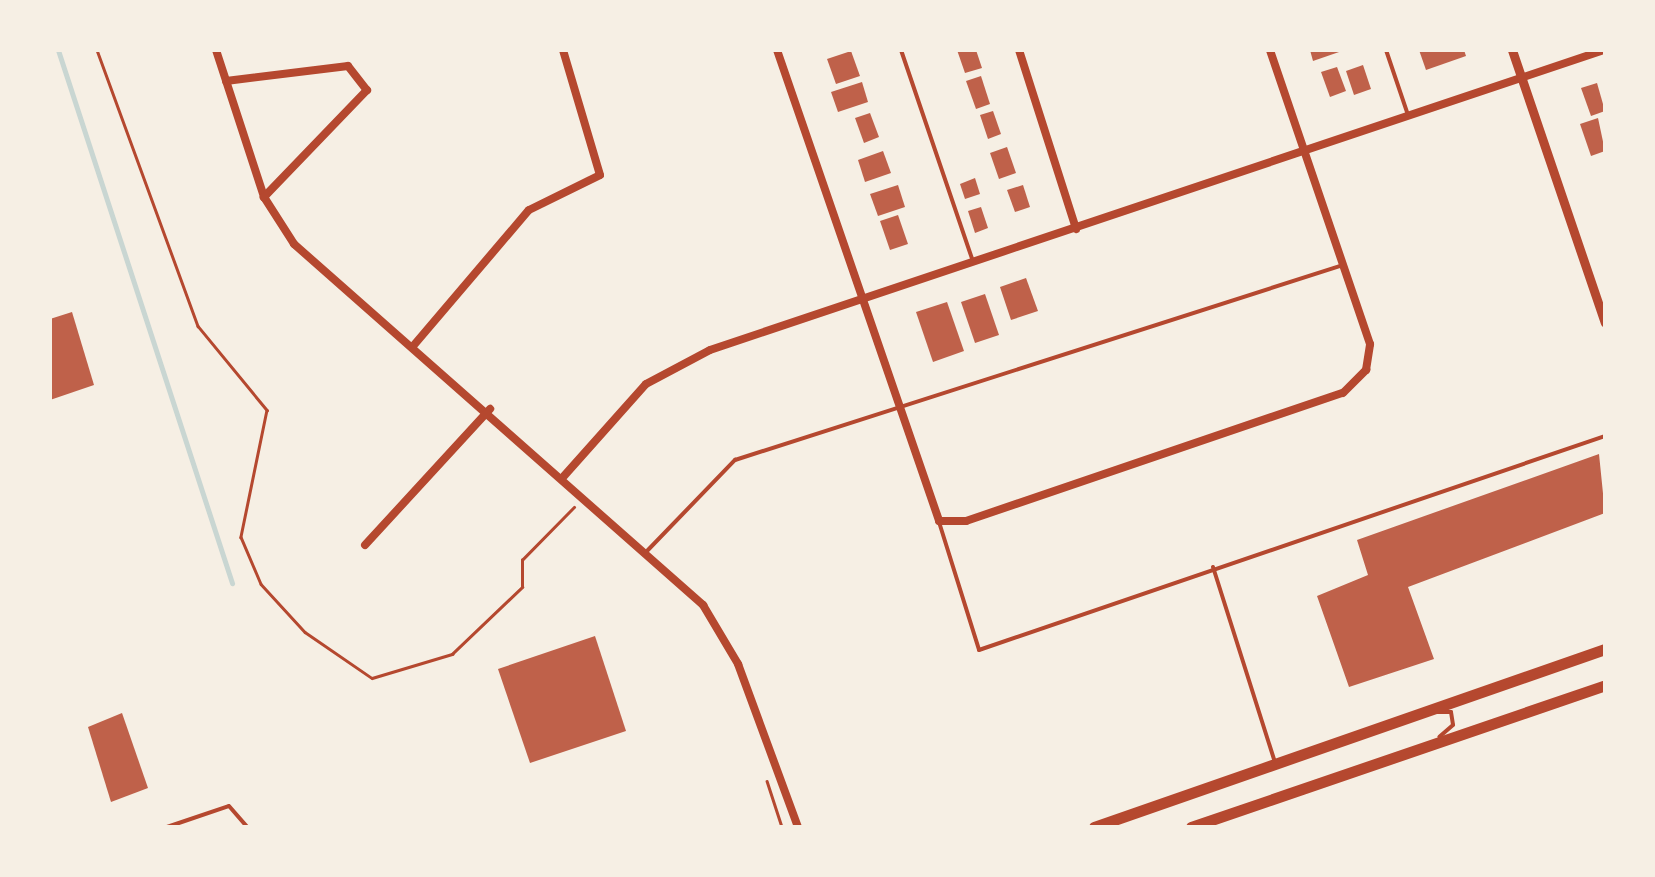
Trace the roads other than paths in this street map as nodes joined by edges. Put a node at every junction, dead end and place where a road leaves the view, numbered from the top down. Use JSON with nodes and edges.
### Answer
{"nodes":[{"id":1,"x":216,"y":50,"type":"edge"},
{"id":2,"x":564,"y":50,"type":"edge"},
{"id":3,"x":777,"y":50,"type":"edge"},
{"id":4,"x":901,"y":50,"type":"edge"},
{"id":5,"x":1019,"y":50,"type":"edge"},
{"id":6,"x":1270,"y":50,"type":"edge"},
{"id":7,"x":1386,"y":50,"type":"edge"},
{"id":8,"x":1512,"y":50,"type":"edge"},
{"id":9,"x":1604,"y":50,"type":"edge"},
{"id":10,"x":1521,"y":78,"type":"junction"},
{"id":11,"x":226,"y":81,"type":"junction"},
{"id":12,"x":1408,"y":116,"type":"junction"},
{"id":13,"x":1305,"y":150,"type":"junction"},
{"id":14,"x":264,"y":198,"type":"junction"},
{"id":15,"x":1076,"y":229,"type":"junction"},
{"id":16,"x":973,"y":263,"type":"junction"},
{"id":17,"x":1343,"y":265,"type":"junction"},
{"id":18,"x":864,"y":300,"type":"junction"},
{"id":19,"x":1605,"y":323,"type":"edge"},
{"id":20,"x":414,"y":344,"type":"junction"},
{"id":21,"x":900,"y":408,"type":"junction"},
{"id":22,"x":490,"y":409,"type":"junction"},
{"id":23,"x":1605,"y":436,"type":"edge"},
{"id":24,"x":564,"y":476,"type":"junction"},
{"id":25,"x":939,"y":522,"type":"junction"},
{"id":26,"x":365,"y":545,"type":"dead end"},
{"id":27,"x":646,"y":552,"type":"junction"},
{"id":28,"x":1213,"y":567,"type":"junction"},
{"id":29,"x":1605,"y":649,"type":"edge"},
{"id":30,"x":1605,"y":684,"type":"edge"},
{"id":31,"x":1424,"y":712,"type":"junction"},
{"id":32,"x":1427,"y":746,"type":"junction"},
{"id":33,"x":1275,"y":762,"type":"junction"},
{"id":34,"x":168,"y":827,"type":"edge"},
{"id":35,"x":247,"y":827,"type":"edge"},
{"id":36,"x":798,"y":827,"type":"edge"},
{"id":37,"x":1096,"y":827,"type":"edge"},
{"id":38,"x":1191,"y":827,"type":"edge"}],
"edges":[{"from":1,"to":11,"type":"street"},
{"from":2,"to":20,"type":"street"},
{"from":3,"to":18,"type":"street"},
{"from":4,"to":16,"type":"lane"},
{"from":5,"to":15,"type":"street"},
{"from":6,"to":13,"type":"street"},
{"from":7,"to":12,"type":"lane"},
{"from":8,"to":10,"type":"street"},
{"from":9,"to":10,"type":"street"},
{"from":10,"to":12,"type":"street"},
{"from":10,"to":19,"type":"street"},
{"from":11,"to":14,"type":"street"},
{"from":11,"to":14,"type":"street"},
{"from":12,"to":13,"type":"street"},
{"from":13,"to":15,"type":"street"},
{"from":13,"to":17,"type":"street"},
{"from":14,"to":20,"type":"street"},
{"from":15,"to":16,"type":"street"},
{"from":16,"to":18,"type":"street"},
{"from":17,"to":21,"type":"lane"},
{"from":17,"to":25,"type":"street"},
{"from":18,"to":21,"type":"street"},
{"from":18,"to":24,"type":"street"},
{"from":20,"to":22,"type":"street"},
{"from":21,"to":25,"type":"street"},
{"from":21,"to":27,"type":"lane"},
{"from":22,"to":24,"type":"street"},
{"from":22,"to":26,"type":"street"},
{"from":23,"to":28,"type":"lane"},
{"from":24,"to":27,"type":"street"},
{"from":25,"to":28,"type":"lane"},
{"from":27,"to":36,"type":"street"},
{"from":28,"to":33,"type":"lane"},
{"from":29,"to":31,"type":"main road"},
{"from":30,"to":32,"type":"main road"},
{"from":31,"to":32,"type":"lane"},
{"from":31,"to":33,"type":"main road"},
{"from":32,"to":38,"type":"main road"},
{"from":33,"to":37,"type":"main road"},
{"from":34,"to":35,"type":"lane"}]}
